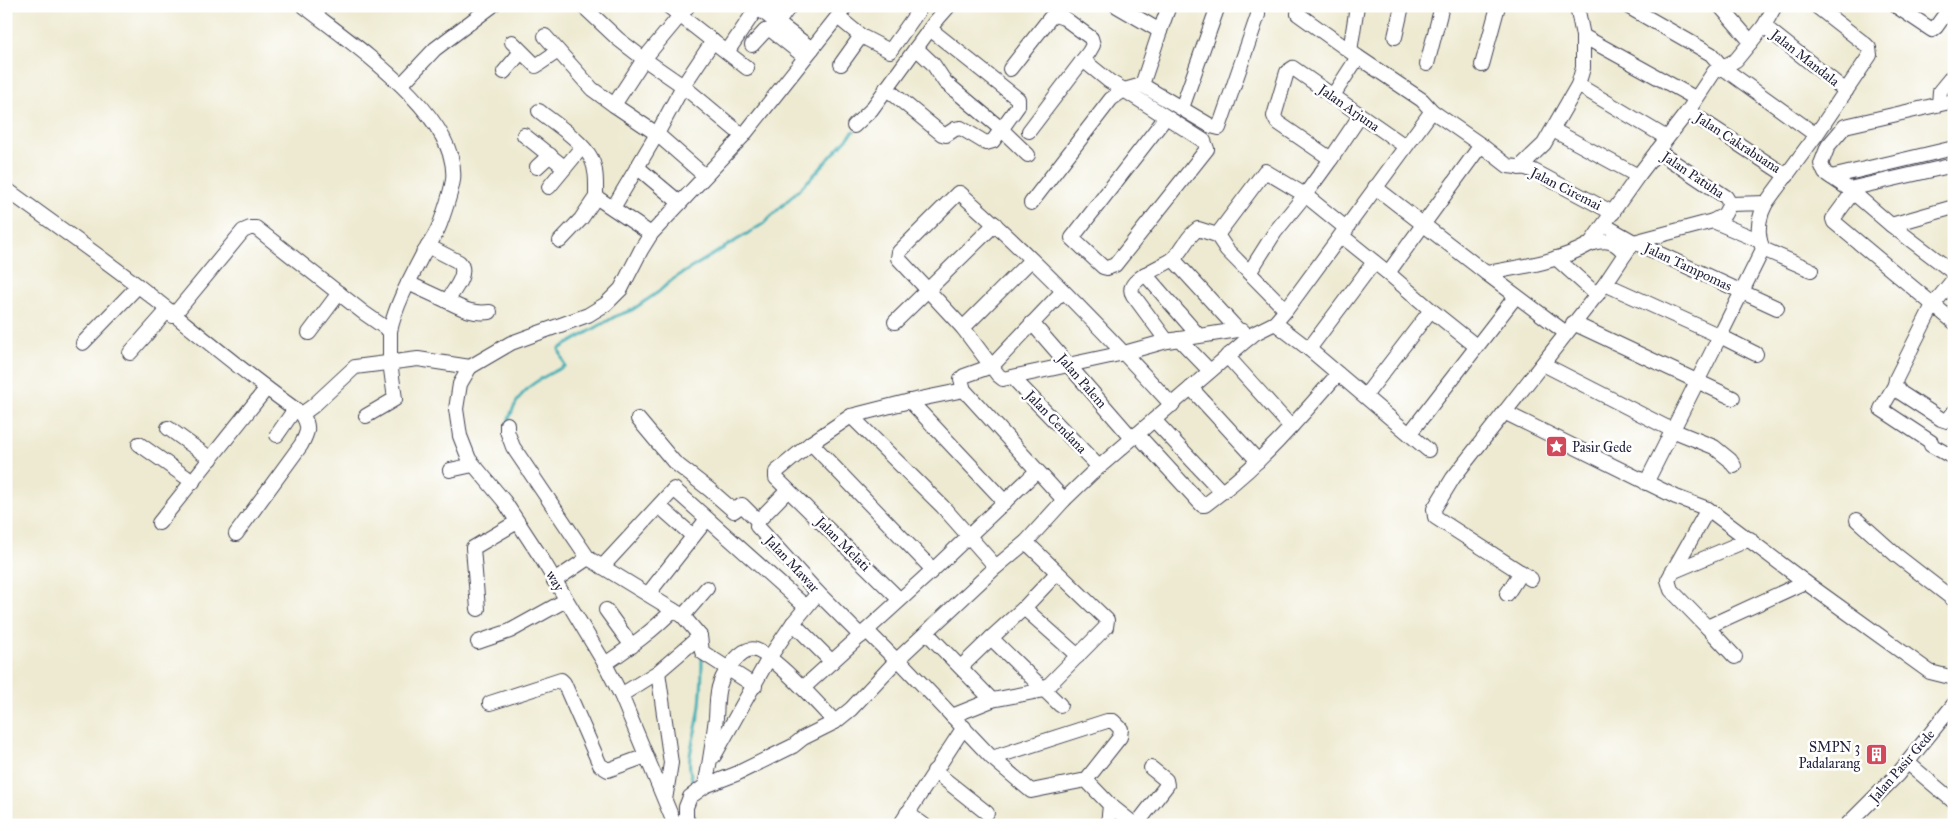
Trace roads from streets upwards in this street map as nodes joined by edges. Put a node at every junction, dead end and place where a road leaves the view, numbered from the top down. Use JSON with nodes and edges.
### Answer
{"nodes":[{"id":1,"x":304,"y":6,"type":"edge"},
{"id":2,"x":492,"y":6,"type":"edge"},
{"id":3,"x":583,"y":6,"type":"edge"},
{"id":4,"x":668,"y":6,"type":"edge"},
{"id":5,"x":790,"y":6,"type":"edge"},
{"id":6,"x":949,"y":6,"type":"edge"},
{"id":7,"x":1117,"y":6,"type":"edge"},
{"id":8,"x":1169,"y":6,"type":"edge"},
{"id":9,"x":1218,"y":6,"type":"edge"},
{"id":10,"x":1258,"y":6,"type":"edge"},
{"id":11,"x":1299,"y":6,"type":"edge"},
{"id":12,"x":1357,"y":6,"type":"edge"},
{"id":13,"x":1402,"y":6,"type":"edge"},
{"id":14,"x":1442,"y":6,"type":"edge"},
{"id":15,"x":1498,"y":6,"type":"edge"},
{"id":16,"x":1577,"y":6,"type":"edge"},
{"id":17,"x":1584,"y":6,"type":"edge"},
{"id":18,"x":1627,"y":6,"type":"edge"},
{"id":19,"x":1720,"y":6,"type":"edge"},
{"id":20,"x":1776,"y":6,"type":"edge"},
{"id":21,"x":1816,"y":6,"type":"edge"},
{"id":22,"x":1951,"y":6,"type":"edge"},
{"id":23,"x":756,"y":7,"type":"edge"},
{"id":24,"x":1899,"y":7,"type":"edge"},
{"id":25,"x":917,"y":8,"type":"edge"},
{"id":26,"x":685,"y":11,"type":"edge"},
{"id":27,"x":842,"y":12,"type":"edge"},
{"id":28,"x":1582,"y":21,"type":"junction"},
{"id":29,"x":778,"y":22,"type":"junction"},
{"id":30,"x":932,"y":25,"type":"junction"},
{"id":31,"x":1764,"y":26,"type":"junction"},
{"id":32,"x":1160,"y":31,"type":"junction"},
{"id":33,"x":545,"y":36,"type":"dead end"},
{"id":34,"x":861,"y":36,"type":"junction"},
{"id":35,"x":1583,"y":36,"type":"junction"},
{"id":36,"x":1395,"y":37,"type":"dead end"},
{"id":37,"x":713,"y":41,"type":"junction"},
{"id":38,"x":1751,"y":42,"type":"junction"},
{"id":39,"x":752,"y":45,"type":"dead end"},
{"id":40,"x":916,"y":48,"type":"junction"},
{"id":41,"x":558,"y":51,"type":"junction"},
{"id":42,"x":727,"y":52,"type":"junction"},
{"id":43,"x":809,"y":53,"type":"junction"},
{"id":44,"x":1354,"y":54,"type":"junction"},
{"id":45,"x":644,"y":59,"type":"junction"},
{"id":46,"x":1083,"y":60,"type":"junction"},
{"id":47,"x":840,"y":64,"type":"dead end"},
{"id":48,"x":1428,"y":64,"type":"dead end"},
{"id":49,"x":1482,"y":65,"type":"dead end"},
{"id":50,"x":747,"y":68,"type":"dead end"},
{"id":51,"x":1722,"y":68,"type":"junction"},
{"id":52,"x":1010,"y":69,"type":"dead end"},
{"id":53,"x":504,"y":72,"type":"dead end"},
{"id":54,"x":1954,"y":74,"type":"edge"},
{"id":55,"x":402,"y":84,"type":"junction"},
{"id":56,"x":1142,"y":85,"type":"junction"},
{"id":57,"x":1578,"y":85,"type":"junction"},
{"id":58,"x":683,"y":86,"type":"junction"},
{"id":59,"x":886,"y":88,"type":"junction"},
{"id":60,"x":1124,"y":90,"type":"junction"},
{"id":61,"x":1846,"y":91,"type":"junction"},
{"id":62,"x":1332,"y":97,"type":"junction"},
{"id":63,"x":1695,"y":98,"type":"junction"},
{"id":64,"x":1954,"y":101,"type":"edge"},
{"id":65,"x":1939,"y":104,"type":"junction"},
{"id":66,"x":614,"y":105,"type":"junction"},
{"id":67,"x":1182,"y":108,"type":"junction"},
{"id":68,"x":540,"y":111,"type":"dead end"},
{"id":69,"x":1432,"y":111,"type":"junction"},
{"id":70,"x":1688,"y":111,"type":"junction"},
{"id":71,"x":1360,"y":116,"type":"junction"},
{"id":72,"x":1166,"y":117,"type":"junction"},
{"id":73,"x":854,"y":126,"type":"dead end"},
{"id":74,"x":1001,"y":129,"type":"junction"},
{"id":75,"x":1553,"y":130,"type":"junction"},
{"id":76,"x":1029,"y":131,"type":"dead end"},
{"id":77,"x":657,"y":134,"type":"junction"},
{"id":78,"x":524,"y":135,"type":"dead end"},
{"id":79,"x":1816,"y":135,"type":"junction"},
{"id":80,"x":743,"y":136,"type":"junction"},
{"id":81,"x":1667,"y":138,"type":"junction"},
{"id":82,"x":1481,"y":145,"type":"junction"},
{"id":83,"x":1405,"y":146,"type":"junction"},
{"id":84,"x":582,"y":147,"type":"junction"},
{"id":85,"x":1954,"y":148,"type":"edge"},
{"id":86,"x":1658,"y":151,"type":"junction"},
{"id":87,"x":550,"y":155,"type":"junction"},
{"id":88,"x":1028,"y":155,"type":"dead end"},
{"id":89,"x":1330,"y":159,"type":"junction"},
{"id":90,"x":1954,"y":165,"type":"edge"},
{"id":91,"x":537,"y":167,"type":"dead end"},
{"id":92,"x":564,"y":167,"type":"junction"},
{"id":93,"x":636,"y":168,"type":"junction"},
{"id":94,"x":1519,"y":168,"type":"junction"},
{"id":95,"x":705,"y":176,"type":"junction"},
{"id":96,"x":1638,"y":176,"type":"junction"},
{"id":97,"x":1787,"y":176,"type":"junction"},
{"id":98,"x":1831,"y":177,"type":"junction"},
{"id":99,"x":549,"y":187,"type":"dead end"},
{"id":100,"x":1375,"y":187,"type":"junction"},
{"id":101,"x":6,"y":189,"type":"edge"},
{"id":102,"x":1851,"y":190,"type":"junction"},
{"id":103,"x":1305,"y":195,"type":"junction"},
{"id":104,"x":596,"y":197,"type":"junction"},
{"id":105,"x":680,"y":203,"type":"junction"},
{"id":106,"x":1031,"y":203,"type":"dead end"},
{"id":107,"x":1730,"y":204,"type":"junction"},
{"id":108,"x":1766,"y":204,"type":"junction"},
{"id":109,"x":613,"y":208,"type":"junction"},
{"id":110,"x":1948,"y":209,"type":"edge"},
{"id":111,"x":1613,"y":213,"type":"junction"},
{"id":112,"x":1954,"y":219,"type":"edge"},
{"id":113,"x":1713,"y":220,"type":"junction"},
{"id":114,"x":996,"y":224,"type":"junction"},
{"id":115,"x":1604,"y":225,"type":"junction"},
{"id":116,"x":1891,"y":225,"type":"junction"},
{"id":117,"x":1423,"y":226,"type":"junction"},
{"id":118,"x":1344,"y":232,"type":"junction"},
{"id":119,"x":651,"y":234,"type":"junction"},
{"id":120,"x":1217,"y":235,"type":"junction"},
{"id":121,"x":560,"y":241,"type":"dead end"},
{"id":122,"x":1634,"y":242,"type":"junction"},
{"id":123,"x":1590,"y":244,"type":"junction"},
{"id":124,"x":1762,"y":245,"type":"junction"},
{"id":125,"x":428,"y":246,"type":"junction"},
{"id":126,"x":1625,"y":254,"type":"junction"},
{"id":127,"x":1556,"y":258,"type":"junction"},
{"id":128,"x":1173,"y":259,"type":"junction"},
{"id":129,"x":1031,"y":260,"type":"junction"},
{"id":130,"x":1374,"y":262,"type":"junction"},
{"id":131,"x":1811,"y":270,"type":"dead end"},
{"id":132,"x":1249,"y":273,"type":"junction"},
{"id":133,"x":1388,"y":273,"type":"junction"},
{"id":134,"x":1486,"y":273,"type":"junction"},
{"id":135,"x":1954,"y":273,"type":"edge"},
{"id":136,"x":1146,"y":274,"type":"junction"},
{"id":137,"x":1954,"y":279,"type":"edge"},
{"id":138,"x":408,"y":283,"type":"junction"},
{"id":139,"x":138,"y":286,"type":"junction"},
{"id":140,"x":1601,"y":289,"type":"junction"},
{"id":141,"x":928,"y":290,"type":"junction"},
{"id":142,"x":1063,"y":291,"type":"junction"},
{"id":143,"x":1742,"y":292,"type":"junction"},
{"id":144,"x":339,"y":293,"type":"junction"},
{"id":145,"x":1516,"y":296,"type":"junction"},
{"id":146,"x":447,"y":301,"type":"junction"},
{"id":147,"x":1934,"y":305,"type":"junction"},
{"id":148,"x":1777,"y":308,"type":"dead end"},
{"id":149,"x":1286,"y":310,"type":"junction"},
{"id":150,"x":1431,"y":310,"type":"junction"},
{"id":151,"x":490,"y":312,"type":"dead end"},
{"id":152,"x":171,"y":313,"type":"junction"},
{"id":153,"x":895,"y":322,"type":"dead end"},
{"id":154,"x":1954,"y":322,"type":"edge"},
{"id":155,"x":1032,"y":323,"type":"junction"},
{"id":156,"x":1274,"y":323,"type":"junction"},
{"id":157,"x":964,"y":328,"type":"junction"},
{"id":158,"x":1569,"y":328,"type":"junction"},
{"id":159,"x":1238,"y":330,"type":"junction"},
{"id":160,"x":390,"y":331,"type":"junction"},
{"id":161,"x":309,"y":333,"type":"dead end"},
{"id":162,"x":1255,"y":334,"type":"junction"},
{"id":163,"x":1198,"y":335,"type":"junction"},
{"id":164,"x":1720,"y":336,"type":"junction"},
{"id":165,"x":1173,"y":340,"type":"junction"},
{"id":166,"x":83,"y":343,"type":"dead end"},
{"id":167,"x":1476,"y":346,"type":"junction"},
{"id":168,"x":1309,"y":349,"type":"junction"},
{"id":169,"x":130,"y":353,"type":"dead end"},
{"id":170,"x":1124,"y":353,"type":"junction"},
{"id":171,"x":1756,"y":354,"type":"dead end"},
{"id":172,"x":1227,"y":356,"type":"junction"},
{"id":173,"x":390,"y":362,"type":"junction"},
{"id":174,"x":1543,"y":364,"type":"junction"},
{"id":175,"x":1069,"y":365,"type":"junction"},
{"id":176,"x":992,"y":366,"type":"junction"},
{"id":177,"x":470,"y":367,"type":"junction"},
{"id":178,"x":1210,"y":371,"type":"junction"},
{"id":179,"x":1338,"y":374,"type":"junction"},
{"id":180,"x":1013,"y":378,"type":"junction"},
{"id":181,"x":1696,"y":382,"type":"junction"},
{"id":182,"x":1894,"y":385,"type":"junction"},
{"id":183,"x":1191,"y":388,"type":"junction"},
{"id":184,"x":266,"y":389,"type":"junction"},
{"id":185,"x":964,"y":390,"type":"junction"},
{"id":186,"x":1365,"y":396,"type":"junction"},
{"id":187,"x":1733,"y":398,"type":"dead end"},
{"id":188,"x":910,"y":401,"type":"junction"},
{"id":189,"x":1172,"y":405,"type":"junction"},
{"id":190,"x":299,"y":411,"type":"junction"},
{"id":191,"x":1504,"y":412,"type":"junction"},
{"id":192,"x":1954,"y":412,"type":"edge"},
{"id":193,"x":366,"y":416,"type":"dead end"},
{"id":194,"x":852,"y":416,"type":"junction"},
{"id":195,"x":638,"y":419,"type":"dead end"},
{"id":196,"x":1154,"y":420,"type":"junction"},
{"id":197,"x":507,"y":424,"type":"dead end"},
{"id":198,"x":1291,"y":427,"type":"junction"},
{"id":199,"x":168,"y":428,"type":"dead end"},
{"id":200,"x":1672,"y":430,"type":"junction"},
{"id":201,"x":1410,"y":434,"type":"junction"},
{"id":202,"x":277,"y":435,"type":"dead end"},
{"id":203,"x":1135,"y":436,"type":"junction"},
{"id":204,"x":811,"y":443,"type":"junction"},
{"id":205,"x":139,"y":444,"type":"dead end"},
{"id":206,"x":1428,"y":450,"type":"dead end"},
{"id":207,"x":1954,"y":458,"type":"edge"},
{"id":208,"x":211,"y":459,"type":"junction"},
{"id":209,"x":1258,"y":461,"type":"junction"},
{"id":210,"x":473,"y":465,"type":"junction"},
{"id":211,"x":1734,"y":466,"type":"dead end"},
{"id":212,"x":1100,"y":467,"type":"junction"},
{"id":213,"x":450,"y":470,"type":"dead end"},
{"id":214,"x":1037,"y":471,"type":"junction"},
{"id":215,"x":193,"y":482,"type":"junction"},
{"id":216,"x":1646,"y":483,"type":"junction"},
{"id":217,"x":788,"y":490,"type":"junction"},
{"id":218,"x":1222,"y":492,"type":"junction"},
{"id":219,"x":1064,"y":500,"type":"junction"},
{"id":220,"x":1005,"y":502,"type":"junction"},
{"id":221,"x":659,"y":506,"type":"junction"},
{"id":222,"x":1708,"y":509,"type":"junction"},
{"id":223,"x":706,"y":519,"type":"junction"},
{"id":224,"x":1857,"y":520,"type":"dead end"},
{"id":225,"x":517,"y":522,"type":"junction"},
{"id":226,"x":758,"y":522,"type":"junction"},
{"id":227,"x":158,"y":523,"type":"dead end"},
{"id":228,"x":236,"y":534,"type":"dead end"},
{"id":229,"x":693,"y":536,"type":"junction"},
{"id":230,"x":969,"y":536,"type":"junction"},
{"id":231,"x":1750,"y":539,"type":"junction"},
{"id":232,"x":1026,"y":542,"type":"junction"},
{"id":233,"x":588,"y":558,"type":"junction"},
{"id":234,"x":602,"y":567,"type":"junction"},
{"id":235,"x":996,"y":567,"type":"junction"},
{"id":236,"x":934,"y":570,"type":"junction"},
{"id":237,"x":1672,"y":572,"type":"junction"},
{"id":238,"x":1057,"y":573,"type":"junction"},
{"id":239,"x":554,"y":581,"type":"junction"},
{"id":240,"x":1805,"y":582,"type":"junction"},
{"id":241,"x":707,"y":588,"type":"dead end"},
{"id":242,"x":818,"y":593,"type":"junction"},
{"id":243,"x":648,"y":594,"type":"junction"},
{"id":244,"x":1507,"y":594,"type":"dead end"},
{"id":245,"x":899,"y":599,"type":"junction"},
{"id":246,"x":566,"y":600,"type":"junction"},
{"id":247,"x":1954,"y":600,"type":"edge"},
{"id":248,"x":806,"y":608,"type":"junction"},
{"id":249,"x":1024,"y":608,"type":"junction"},
{"id":250,"x":478,"y":609,"type":"dead end"},
{"id":251,"x":606,"y":610,"type":"dead end"},
{"id":252,"x":678,"y":613,"type":"junction"},
{"id":253,"x":793,"y":623,"type":"junction"},
{"id":254,"x":1707,"y":627,"type":"junction"},
{"id":255,"x":864,"y":633,"type":"junction"},
{"id":256,"x":927,"y":633,"type":"junction"},
{"id":257,"x":700,"y":636,"type":"junction"},
{"id":258,"x":991,"y":638,"type":"junction"},
{"id":259,"x":478,"y":642,"type":"dead end"},
{"id":260,"x":632,"y":646,"type":"junction"},
{"id":261,"x":1078,"y":656,"type":"junction"},
{"id":262,"x":1735,"y":657,"type":"dead end"},
{"id":263,"x":769,"y":658,"type":"junction"},
{"id":264,"x":897,"y":660,"type":"junction"},
{"id":265,"x":832,"y":662,"type":"junction"},
{"id":266,"x":605,"y":664,"type":"junction"},
{"id":267,"x":961,"y":667,"type":"junction"},
{"id":268,"x":728,"y":668,"type":"junction"},
{"id":269,"x":658,"y":672,"type":"junction"},
{"id":270,"x":1954,"y":678,"type":"edge"},
{"id":271,"x":754,"y":686,"type":"junction"},
{"id":272,"x":803,"y":688,"type":"junction"},
{"id":273,"x":1044,"y":690,"type":"junction"},
{"id":274,"x":621,"y":695,"type":"junction"},
{"id":275,"x":992,"y":700,"type":"junction"},
{"id":276,"x":490,"y":703,"type":"dead end"},
{"id":277,"x":1954,"y":704,"type":"edge"},
{"id":278,"x":1060,"y":705,"type":"dead end"},
{"id":279,"x":952,"y":716,"type":"junction"},
{"id":280,"x":836,"y":722,"type":"junction"},
{"id":281,"x":964,"y":727,"type":"junction"},
{"id":282,"x":646,"y":756,"type":"junction"},
{"id":283,"x":992,"y":758,"type":"junction"},
{"id":284,"x":711,"y":762,"type":"junction"},
{"id":285,"x":1908,"y":763,"type":"junction"},
{"id":286,"x":1151,"y":768,"type":"dead end"},
{"id":287,"x":934,"y":771,"type":"junction"},
{"id":288,"x":1086,"y":780,"type":"junction"},
{"id":289,"x":705,"y":786,"type":"junction"},
{"id":290,"x":665,"y":801,"type":"junction"},
{"id":291,"x":1954,"y":802,"type":"edge"},
{"id":292,"x":1110,"y":805,"type":"junction"},
{"id":293,"x":987,"y":813,"type":"dead end"},
{"id":294,"x":904,"y":819,"type":"edge"},
{"id":295,"x":675,"y":825,"type":"edge"},
{"id":296,"x":689,"y":825,"type":"edge"},
{"id":297,"x":924,"y":825,"type":"edge"},
{"id":298,"x":1108,"y":825,"type":"edge"},
{"id":299,"x":1136,"y":825,"type":"edge"},
{"id":300,"x":1847,"y":825,"type":"edge"}],
"edges":[{"from":1,"to":55,"type":"street"},
{"from":2,"to":55,"type":"street"},
{"from":3,"to":45,"type":"street"},
{"from":4,"to":26,"type":"street"},
{"from":5,"to":29,"type":"street"},
{"from":6,"to":30,"type":"street"},
{"from":7,"to":32,"type":"street"},
{"from":8,"to":32,"type":"street"},
{"from":9,"to":67,"type":"street"},
{"from":10,"to":67,"type":"street"},
{"from":11,"to":44,"type":"street","name":"Jalan Ciremai"},
{"from":12,"to":44,"type":"street"},
{"from":13,"to":36,"type":"street"},
{"from":14,"to":48,"type":"street"},
{"from":15,"to":49,"type":"street"},
{"from":16,"to":28,"type":"street"},
{"from":17,"to":28,"type":"street"},
{"from":18,"to":51,"type":"street"},
{"from":19,"to":38,"type":"street"},
{"from":20,"to":31,"type":"street"},
{"from":21,"to":61,"type":"street"},
{"from":22,"to":24,"type":"street"},
{"from":23,"to":29,"type":"street"},
{"from":23,"to":42,"type":"street"},
{"from":25,"to":30,"type":"street"},
{"from":25,"to":34,"type":"street"},
{"from":26,"to":37,"type":"street"},
{"from":26,"to":45,"type":"street"},
{"from":27,"to":34,"type":"street"},
{"from":27,"to":43,"type":"street"},
{"from":28,"to":35,"type":"street"},
{"from":29,"to":43,"type":"street"},
{"from":30,"to":40,"type":"street"},
{"from":30,"to":74,"type":"street"},
{"from":31,"to":38,"type":"street"},
{"from":31,"to":61,"type":"street","name":"Jalan Mandala"},
{"from":32,"to":56,"type":"street"},
{"from":33,"to":41,"type":"street"},
{"from":34,"to":47,"type":"street"},
{"from":35,"to":57,"type":"street"},
{"from":35,"to":63,"type":"street"},
{"from":37,"to":42,"type":"street"},
{"from":37,"to":58,"type":"street"},
{"from":38,"to":51,"type":"street"},
{"from":39,"to":43,"type":"street"},
{"from":40,"to":59,"type":"street"},
{"from":40,"to":74,"type":"street"},
{"from":41,"to":53,"type":"street"},
{"from":41,"to":66,"type":"street"},
{"from":42,"to":50,"type":"street"},
{"from":43,"to":80,"type":"street"},
{"from":44,"to":62,"type":"street"},
{"from":44,"to":69,"type":"street","name":"Jalan Ciremai"},
{"from":45,"to":58,"type":"street"},
{"from":45,"to":66,"type":"street"},
{"from":46,"to":52,"type":"street"},
{"from":46,"to":60,"type":"street"},
{"from":46,"to":76,"type":"street"},
{"from":51,"to":63,"type":"street"},
{"from":51,"to":79,"type":"street"},
{"from":54,"to":65,"type":"street"},
{"from":55,"to":125,"type":"street"},
{"from":56,"to":60,"type":"street"},
{"from":56,"to":67,"type":"street"},
{"from":57,"to":75,"type":"street"},
{"from":57,"to":81,"type":"street"},
{"from":58,"to":77,"type":"street"},
{"from":58,"to":80,"type":"street"},
{"from":59,"to":73,"type":"street"},
{"from":59,"to":74,"type":"street"},
{"from":60,"to":72,"type":"street"},
{"from":60,"to":106,"type":"street"},
{"from":61,"to":79,"type":"street"},
{"from":62,"to":71,"type":"street","name":"Jalan Arjuna"},
{"from":62,"to":89,"type":"street","name":"Jalan Arjuna"},
{"from":63,"to":70,"type":"street"},
{"from":64,"to":65,"type":"street"},
{"from":65,"to":98,"type":"street"},
{"from":66,"to":77,"type":"street"},
{"from":68,"to":84,"type":"street"},
{"from":69,"to":82,"type":"street","name":"Jalan Ciremai"},
{"from":69,"to":83,"type":"street"},
{"from":70,"to":81,"type":"street"},
{"from":70,"to":97,"type":"street","name":"Jalan Cakrabuana"},
{"from":71,"to":83,"type":"street","name":"Jalan Arjuna"},
{"from":71,"to":89,"type":"street"},
{"from":72,"to":72,"type":"street"},
{"from":74,"to":88,"type":"street"},
{"from":75,"to":94,"type":"street"},
{"from":75,"to":96,"type":"street"},
{"from":77,"to":93,"type":"street"},
{"from":77,"to":95,"type":"street"},
{"from":78,"to":87,"type":"street"},
{"from":79,"to":97,"type":"street"},
{"from":80,"to":95,"type":"street"},
{"from":81,"to":86,"type":"street"},
{"from":82,"to":94,"type":"street","name":"Jalan Ciremai"},
{"from":82,"to":117,"type":"street"},
{"from":83,"to":100,"type":"street"},
{"from":84,"to":92,"type":"street"},
{"from":84,"to":104,"type":"street"},
{"from":85,"to":98,"type":"street"},
{"from":86,"to":96,"type":"street"},
{"from":86,"to":107,"type":"street","name":"Jalan Patuha"},
{"from":87,"to":91,"type":"street"},
{"from":87,"to":92,"type":"street"},
{"from":89,"to":103,"type":"street"},
{"from":90,"to":102,"type":"street"},
{"from":92,"to":99,"type":"street"},
{"from":93,"to":105,"type":"street"},
{"from":93,"to":109,"type":"street"},
{"from":94,"to":111,"type":"street","name":"Jalan Ciremai"},
{"from":95,"to":105,"type":"street"},
{"from":96,"to":111,"type":"street"},
{"from":97,"to":108,"type":"street"},
{"from":98,"to":102,"type":"street"},
{"from":100,"to":117,"type":"street"},
{"from":100,"to":118,"type":"street"},
{"from":101,"to":139,"type":"street"},
{"from":102,"to":116,"type":"street"},
{"from":102,"to":147,"type":"street"},
{"from":103,"to":118,"type":"street"},
{"from":103,"to":120,"type":"street"},
{"from":103,"to":132,"type":"street"},
{"from":104,"to":109,"type":"street"},
{"from":104,"to":121,"type":"street"},
{"from":105,"to":119,"type":"street"},
{"from":107,"to":108,"type":"street"},
{"from":107,"to":113,"type":"street","name":"Jalan Patuha"},
{"from":108,"to":124,"type":"street"},
{"from":109,"to":119,"type":"street"},
{"from":110,"to":112,"type":"street"},
{"from":110,"to":116,"type":"street"},
{"from":111,"to":115,"type":"street"},
{"from":113,"to":122,"type":"street"},
{"from":113,"to":124,"type":"street"},
{"from":114,"to":129,"type":"street"},
{"from":114,"to":141,"type":"street"},
{"from":114,"to":141,"type":"street"},
{"from":115,"to":122,"type":"street","name":"Jalan Tampomas"},
{"from":115,"to":123,"type":"street"},
{"from":116,"to":135,"type":"street"},
{"from":117,"to":133,"type":"street"},
{"from":117,"to":134,"type":"street"},
{"from":118,"to":130,"type":"street"},
{"from":118,"to":149,"type":"street"},
{"from":119,"to":177,"type":"street"},
{"from":120,"to":128,"type":"street"},
{"from":120,"to":132,"type":"street"},
{"from":122,"to":126,"type":"street"},
{"from":122,"to":143,"type":"street","name":"Jalan Tampomas"},
{"from":123,"to":126,"type":"street"},
{"from":123,"to":127,"type":"street"},
{"from":124,"to":131,"type":"street"},
{"from":124,"to":143,"type":"street"},
{"from":125,"to":138,"type":"street"},
{"from":125,"to":146,"type":"street"},
{"from":126,"to":140,"type":"street"},
{"from":127,"to":134,"type":"street"},
{"from":127,"to":140,"type":"street"},
{"from":128,"to":136,"type":"street"},
{"from":128,"to":159,"type":"street"},
{"from":129,"to":142,"type":"street"},
{"from":129,"to":157,"type":"street"},
{"from":130,"to":133,"type":"street"},
{"from":130,"to":168,"type":"street"},
{"from":132,"to":149,"type":"street"},
{"from":133,"to":150,"type":"street"},
{"from":134,"to":145,"type":"street"},
{"from":136,"to":163,"type":"street"},
{"from":136,"to":165,"type":"street"},
{"from":137,"to":147,"type":"street"},
{"from":138,"to":146,"type":"street"},
{"from":138,"to":160,"type":"street"},
{"from":139,"to":152,"type":"street"},
{"from":139,"to":166,"type":"street"},
{"from":140,"to":158,"type":"street"},
{"from":140,"to":164,"type":"street"},
{"from":141,"to":153,"type":"street"},
{"from":141,"to":157,"type":"street"},
{"from":142,"to":155,"type":"street"},
{"from":142,"to":170,"type":"street"},
{"from":143,"to":148,"type":"street","name":"Jalan Tampomas"},
{"from":143,"to":164,"type":"street"},
{"from":144,"to":152,"type":"street"},
{"from":144,"to":160,"type":"street"},
{"from":144,"to":161,"type":"street"},
{"from":145,"to":158,"type":"street"},
{"from":145,"to":167,"type":"street"},
{"from":146,"to":151,"type":"street"},
{"from":147,"to":154,"type":"street"},
{"from":147,"to":182,"type":"street"},
{"from":149,"to":156,"type":"street"},
{"from":150,"to":167,"type":"street"},
{"from":150,"to":186,"type":"street"},
{"from":152,"to":169,"type":"street"},
{"from":152,"to":184,"type":"street"},
{"from":155,"to":175,"type":"street","name":"Jalan Palem"},
{"from":155,"to":176,"type":"street"},
{"from":156,"to":162,"type":"street"},
{"from":156,"to":168,"type":"street"},
{"from":157,"to":176,"type":"street"},
{"from":158,"to":174,"type":"street"},
{"from":158,"to":181,"type":"street"},
{"from":159,"to":162,"type":"street"},
{"from":159,"to":163,"type":"street"},
{"from":160,"to":173,"type":"street"},
{"from":162,"to":172,"type":"street"},
{"from":163,"to":165,"type":"street"},
{"from":164,"to":171,"type":"street"},
{"from":164,"to":181,"type":"street"},
{"from":165,"to":170,"type":"street"},
{"from":165,"to":178,"type":"street"},
{"from":167,"to":201,"type":"street"},
{"from":168,"to":179,"type":"street"},
{"from":170,"to":175,"type":"street"},
{"from":170,"to":189,"type":"street"},
{"from":172,"to":178,"type":"street"},
{"from":172,"to":198,"type":"street"},
{"from":173,"to":177,"type":"street"},
{"from":173,"to":190,"type":"street"},
{"from":173,"to":193,"type":"street"},
{"from":174,"to":191,"type":"street"},
{"from":174,"to":200,"type":"street"},
{"from":175,"to":180,"type":"street"},
{"from":175,"to":203,"type":"street","name":"Jalan Palem"},
{"from":176,"to":180,"type":"street","name":"Jalan Cendana"},
{"from":176,"to":185,"type":"street"},
{"from":177,"to":210,"type":"street","name":"way"},
{"from":178,"to":183,"type":"street"},
{"from":179,"to":186,"type":"street"},
{"from":179,"to":198,"type":"street"},
{"from":180,"to":212,"type":"street","name":"Jalan Cendana"},
{"from":181,"to":187,"type":"street"},
{"from":181,"to":200,"type":"street"},
{"from":182,"to":192,"type":"street"},
{"from":182,"to":207,"type":"street"},
{"from":183,"to":189,"type":"street"},
{"from":183,"to":209,"type":"street"},
{"from":184,"to":190,"type":"street"},
{"from":184,"to":208,"type":"street"},
{"from":185,"to":188,"type":"street"},
{"from":185,"to":214,"type":"street"},
{"from":186,"to":201,"type":"street"},
{"from":188,"to":194,"type":"street"},
{"from":188,"to":220,"type":"street"},
{"from":189,"to":196,"type":"street"},
{"from":190,"to":202,"type":"street"},
{"from":190,"to":228,"type":"street"},
{"from":191,"to":216,"type":"street"},
{"from":191,"to":244,"type":"street"},
{"from":194,"to":204,"type":"street"},
{"from":194,"to":230,"type":"street"},
{"from":195,"to":226,"type":"street"},
{"from":196,"to":203,"type":"street"},
{"from":196,"to":218,"type":"street"},
{"from":197,"to":233,"type":"street"},
{"from":198,"to":209,"type":"street"},
{"from":199,"to":208,"type":"street"},
{"from":200,"to":211,"type":"street"},
{"from":200,"to":216,"type":"street"},
{"from":201,"to":206,"type":"street"},
{"from":203,"to":212,"type":"street"},
{"from":203,"to":218,"type":"street","name":"Jalan Palem"},
{"from":204,"to":217,"type":"street","name":"Jalan Melati"},
{"from":204,"to":236,"type":"street"},
{"from":205,"to":215,"type":"street"},
{"from":208,"to":215,"type":"street"},
{"from":209,"to":218,"type":"street"},
{"from":210,"to":213,"type":"street"},
{"from":210,"to":225,"type":"street","name":"way"},
{"from":212,"to":219,"type":"street"},
{"from":214,"to":219,"type":"street"},
{"from":214,"to":220,"type":"street"},
{"from":215,"to":227,"type":"street"},
{"from":216,"to":222,"type":"street"},
{"from":217,"to":226,"type":"street","name":"Jalan Mawar"},
{"from":217,"to":245,"type":"street","name":"Jalan Melati"},
{"from":219,"to":232,"type":"street"},
{"from":220,"to":230,"type":"street"},
{"from":221,"to":223,"type":"street"},
{"from":221,"to":229,"type":"street"},
{"from":221,"to":234,"type":"street"},
{"from":222,"to":231,"type":"street"},
{"from":222,"to":237,"type":"street"},
{"from":223,"to":229,"type":"street"},
{"from":223,"to":248,"type":"street"},
{"from":224,"to":247,"type":"street"},
{"from":225,"to":239,"type":"street","name":"way"},
{"from":225,"to":250,"type":"street"},
{"from":226,"to":242,"type":"street","name":"Jalan Mawar"},
{"from":229,"to":243,"type":"street"},
{"from":230,"to":235,"type":"street"},
{"from":230,"to":236,"type":"street"},
{"from":231,"to":237,"type":"street"},
{"from":231,"to":240,"type":"street"},
{"from":232,"to":235,"type":"street"},
{"from":232,"to":238,"type":"street"},
{"from":233,"to":234,"type":"street"},
{"from":233,"to":239,"type":"street"},
{"from":234,"to":243,"type":"street"},
{"from":235,"to":256,"type":"street"},
{"from":236,"to":245,"type":"street"},
{"from":237,"to":254,"type":"street"},
{"from":238,"to":249,"type":"street"},
{"from":238,"to":261,"type":"street"},
{"from":239,"to":246,"type":"street","name":"way"},
{"from":240,"to":254,"type":"street"},
{"from":240,"to":270,"type":"street"},
{"from":241,"to":252,"type":"street"},
{"from":242,"to":248,"type":"street"},
{"from":242,"to":255,"type":"street","name":"Jalan Mawar"},
{"from":243,"to":252,"type":"street"},
{"from":245,"to":255,"type":"street"},
{"from":246,"to":259,"type":"street"},
{"from":246,"to":266,"type":"street","name":"way"},
{"from":248,"to":253,"type":"street"},
{"from":249,"to":258,"type":"street"},
{"from":249,"to":261,"type":"street"},
{"from":251,"to":260,"type":"street"},
{"from":252,"to":257,"type":"street"},
{"from":252,"to":260,"type":"street"},
{"from":253,"to":263,"type":"street"},
{"from":253,"to":265,"type":"street"},
{"from":254,"to":262,"type":"street"},
{"from":255,"to":264,"type":"street","name":"Jalan Mawar"},
{"from":255,"to":265,"type":"street"},
{"from":256,"to":264,"type":"street"},
{"from":256,"to":267,"type":"street"},
{"from":257,"to":268,"type":"street"},
{"from":257,"to":269,"type":"street"},
{"from":258,"to":267,"type":"street"},
{"from":258,"to":273,"type":"street"},
{"from":260,"to":266,"type":"street"},
{"from":261,"to":273,"type":"street"},
{"from":263,"to":268,"type":"street"},
{"from":263,"to":271,"type":"street"},
{"from":263,"to":272,"type":"street"},
{"from":264,"to":279,"type":"street","name":"Jalan Mawar"},
{"from":264,"to":280,"type":"street"},
{"from":265,"to":272,"type":"street"},
{"from":266,"to":274,"type":"street","name":"way"},
{"from":267,"to":275,"type":"street"},
{"from":268,"to":271,"type":"street"},
{"from":268,"to":284,"type":"street"},
{"from":269,"to":274,"type":"street"},
{"from":269,"to":290,"type":"street"},
{"from":271,"to":284,"type":"street"},
{"from":272,"to":280,"type":"street"},
{"from":273,"to":275,"type":"street"},
{"from":273,"to":278,"type":"street"},
{"from":274,"to":282,"type":"street","name":"way"},
{"from":275,"to":279,"type":"street"},
{"from":276,"to":282,"type":"street"},
{"from":277,"to":285,"type":"street","name":"Jalan Pasir Gede"},
{"from":279,"to":281,"type":"street","name":"Jalan Mawar"},
{"from":280,"to":289,"type":"street"},
{"from":281,"to":283,"type":"street","name":"Jalan Mawar"},
{"from":281,"to":287,"type":"street"},
{"from":282,"to":290,"type":"street","name":"way"},
{"from":283,"to":288,"type":"street","name":"Jalan Mawar"},
{"from":283,"to":288,"type":"street"},
{"from":284,"to":289,"type":"street"},
{"from":285,"to":291,"type":"street"},
{"from":285,"to":300,"type":"street","name":"Jalan Pasir Gede"},
{"from":286,"to":299,"type":"street"},
{"from":287,"to":293,"type":"street"},
{"from":287,"to":294,"type":"street"},
{"from":288,"to":292,"type":"street"},
{"from":289,"to":296,"type":"street"},
{"from":290,"to":295,"type":"street","name":"way"},
{"from":292,"to":298,"type":"street"},
{"from":292,"to":299,"type":"street"},
{"from":294,"to":297,"type":"street"}]}
